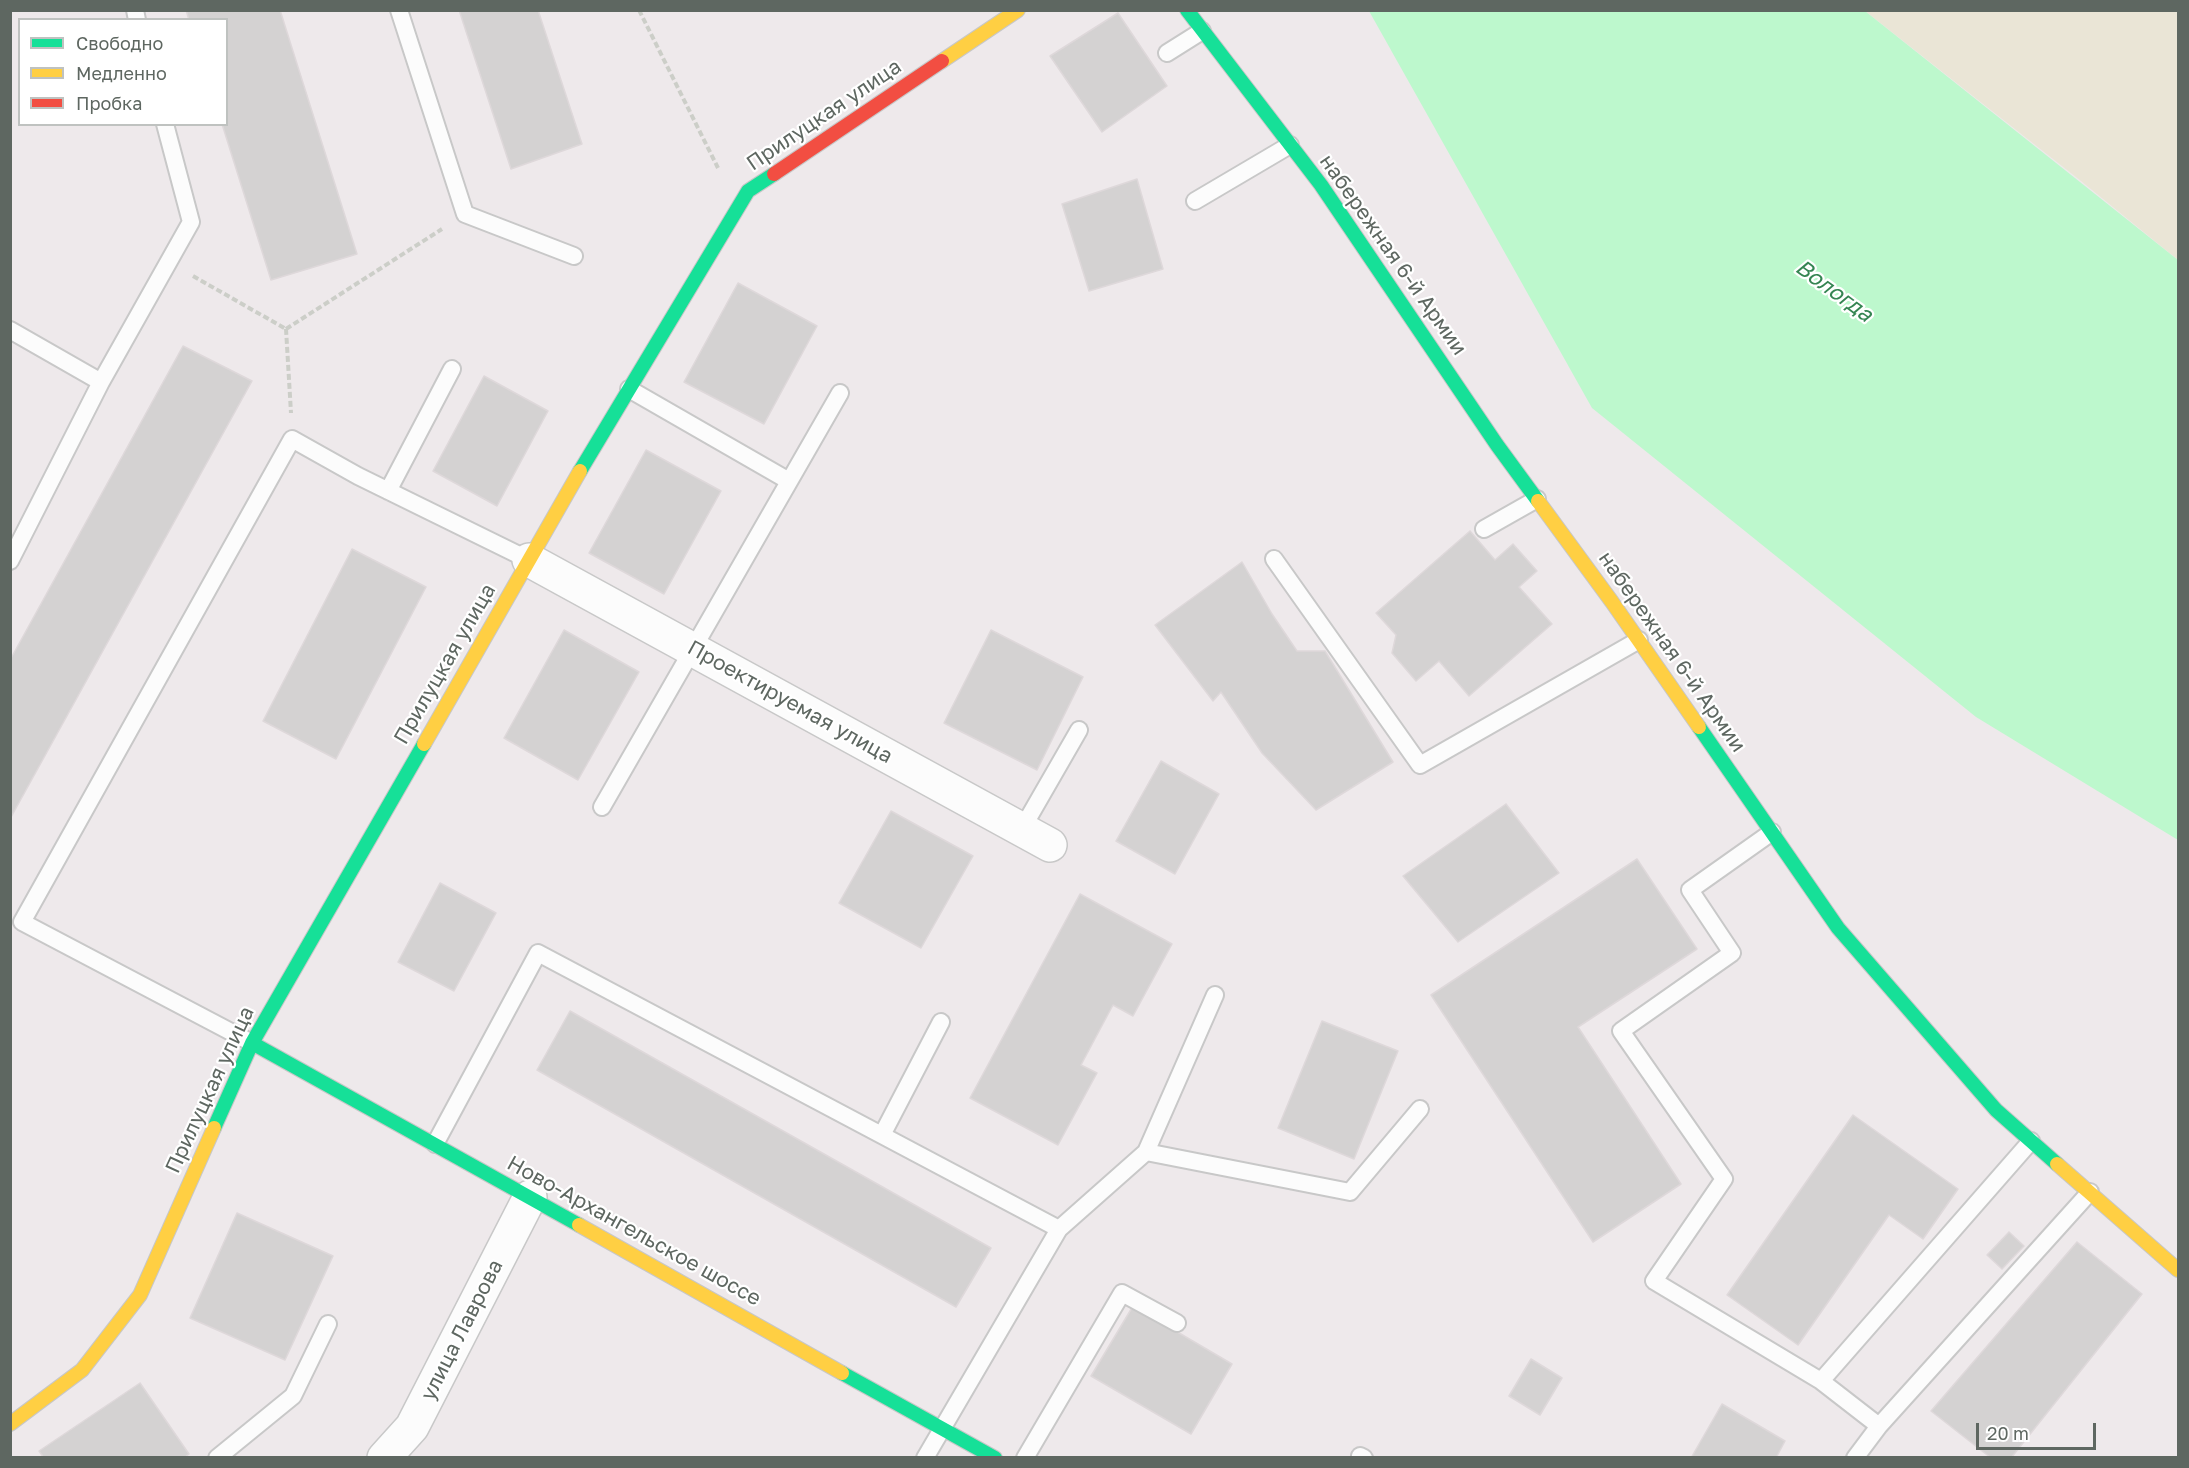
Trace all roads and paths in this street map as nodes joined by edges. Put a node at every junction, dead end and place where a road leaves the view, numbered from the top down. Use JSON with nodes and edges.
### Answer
{"nodes":[{"id":1,"x":399,"y":10,"type":"edge"},
{"id":2,"x":639,"y":10,"type":"edge"},
{"id":3,"x":1018,"y":10,"type":"edge"},
{"id":4,"x":1187,"y":10,"type":"edge"},
{"id":5,"x":1202,"y":31,"type":"junction"},
{"id":6,"x":1167,"y":53,"type":"dead end"},
{"id":7,"x":166,"y":126,"type":"edge"},
{"id":8,"x":1290,"y":145,"type":"junction"},
{"id":9,"x":1195,"y":201,"type":"dead end"},
{"id":10,"x":738,"y":209,"type":"junction"},
{"id":11,"x":465,"y":214,"type":"junction"},
{"id":12,"x":574,"y":256,"type":"dead end"},
{"id":13,"x":168,"y":262,"type":"junction"},
{"id":14,"x":286,"y":329,"type":"junction"},
{"id":15,"x":10,"y":330,"type":"edge"},
{"id":16,"x":452,"y":369,"type":"dead end"},
{"id":17,"x":100,"y":382,"type":"junction"},
{"id":18,"x":629,"y":389,"type":"junction"},
{"id":19,"x":840,"y":393,"type":"dead end"},
{"id":20,"x":292,"y":439,"type":"junction"},
{"id":21,"x":789,"y":481,"type":"junction"},
{"id":22,"x":388,"y":491,"type":"junction"},
{"id":23,"x":1537,"y":499,"type":"junction"},
{"id":24,"x":1484,"y":529,"type":"dead end"},
{"id":25,"x":1274,"y":559,"type":"dead end"},
{"id":26,"x":529,"y":560,"type":"junction"},
{"id":27,"x":10,"y":561,"type":"edge"},
{"id":28,"x":1639,"y":640,"type":"junction"},
{"id":29,"x":693,"y":650,"type":"junction"},
{"id":30,"x":1079,"y":730,"type":"dead end"},
{"id":31,"x":602,"y":807,"type":"dead end"},
{"id":32,"x":1022,"y":829,"type":"junction"},
{"id":33,"x":1772,"y":832,"type":"junction"},
{"id":34,"x":1050,"y":845,"type":"dead end"},
{"id":35,"x":1215,"y":995,"type":"dead end"},
{"id":36,"x":941,"y":1022,"type":"dead end"},
{"id":37,"x":252,"y":1043,"type":"junction"},
{"id":38,"x":1420,"y":1109,"type":"dead end"},
{"id":39,"x":882,"y":1136,"type":"junction"},
{"id":40,"x":2031,"y":1141,"type":"junction"},
{"id":41,"x":435,"y":1144,"type":"junction"},
{"id":42,"x":1146,"y":1152,"type":"junction"},
{"id":43,"x":2090,"y":1192,"type":"junction"},
{"id":44,"x":530,"y":1197,"type":"junction"},
{"id":45,"x":1059,"y":1229,"type":"junction"},
{"id":46,"x":2178,"y":1270,"type":"edge"},
{"id":47,"x":1177,"y":1323,"type":"dead end"},
{"id":48,"x":328,"y":1324,"type":"dead end"},
{"id":49,"x":1821,"y":1381,"type":"junction"},
{"id":50,"x":10,"y":1424,"type":"edge"},
{"id":51,"x":1879,"y":1426,"type":"junction"},
{"id":52,"x":943,"y":1428,"type":"junction"},
{"id":53,"x":217,"y":1458,"type":"edge"},
{"id":54,"x":384,"y":1458,"type":"edge"},
{"id":55,"x":925,"y":1458,"type":"edge"},
{"id":56,"x":995,"y":1458,"type":"edge"},
{"id":57,"x":1025,"y":1458,"type":"edge"},
{"id":58,"x":1855,"y":1458,"type":"edge"}],
"edges":[{"from":1,"to":11,"type":"lane"},
{"from":2,"to":10,"type":"path"},
{"from":3,"to":10,"type":"street","name":"Прилуцкая улица"},
{"from":4,"to":5,"type":"street","name":"набережная 6-й Армии"},
{"from":5,"to":6,"type":"lane"},
{"from":5,"to":8,"type":"street","name":"набережная 6-й Армии"},
{"from":7,"to":13,"type":"lane"},
{"from":8,"to":9,"type":"lane"},
{"from":8,"to":23,"type":"street","name":"набережная 6-й Армии"},
{"from":10,"to":18,"type":"street","name":"Прилуцкая улица"},
{"from":11,"to":12,"type":"lane"},
{"from":11,"to":14,"type":"path"},
{"from":13,"to":14,"type":"path"},
{"from":13,"to":17,"type":"lane"},
{"from":14,"to":20,"type":"path"},
{"from":15,"to":17,"type":"lane"},
{"from":16,"to":22,"type":"lane"},
{"from":17,"to":27,"type":"lane"},
{"from":18,"to":21,"type":"lane"},
{"from":18,"to":26,"type":"street","name":"Прилуцкая улица"},
{"from":19,"to":21,"type":"lane"},
{"from":20,"to":22,"type":"lane"},
{"from":20,"to":37,"type":"lane"},
{"from":21,"to":29,"type":"lane"},
{"from":22,"to":26,"type":"lane"},
{"from":23,"to":24,"type":"lane"},
{"from":23,"to":28,"type":"street","name":"набережная 6-й Армии"},
{"from":25,"to":28,"type":"lane"},
{"from":26,"to":29,"type":"street","name":"Проектируемая улица"},
{"from":26,"to":37,"type":"street","name":"Прилуцкая улица"},
{"from":28,"to":33,"type":"street","name":"набережная 6-й Армии"},
{"from":29,"to":31,"type":"lane"},
{"from":29,"to":32,"type":"street","name":"Проектируемая улица"},
{"from":30,"to":32,"type":"lane"},
{"from":32,"to":34,"type":"street","name":"Проектируемая улица"},
{"from":33,"to":40,"type":"street","name":"набережная 6-й Армии"},
{"from":33,"to":49,"type":"lane"},
{"from":35,"to":42,"type":"lane"},
{"from":36,"to":39,"type":"lane"},
{"from":37,"to":41,"type":"street","name":"Ново-Архангельское шоссе"},
{"from":37,"to":50,"type":"street","name":"Прилуцкая улица"},
{"from":38,"to":42,"type":"lane"},
{"from":39,"to":41,"type":"lane"},
{"from":39,"to":45,"type":"lane"},
{"from":40,"to":43,"type":"street","name":"набережная 6-й Армии"},
{"from":40,"to":49,"type":"lane"},
{"from":41,"to":44,"type":"street","name":"Ново-Архангельское шоссе"},
{"from":42,"to":45,"type":"lane"},
{"from":43,"to":46,"type":"street","name":"набережная 6-й Армии"},
{"from":43,"to":51,"type":"lane"},
{"from":44,"to":52,"type":"street","name":"Ново-Архангельское шоссе"},
{"from":44,"to":54,"type":"street","name":"улица Лаврова"},
{"from":45,"to":52,"type":"lane"},
{"from":47,"to":57,"type":"lane"},
{"from":48,"to":53,"type":"lane"},
{"from":49,"to":51,"type":"lane"},
{"from":51,"to":58,"type":"lane"},
{"from":52,"to":55,"type":"lane"},
{"from":52,"to":56,"type":"street","name":"Ново-Архангельское шоссе"}]}
